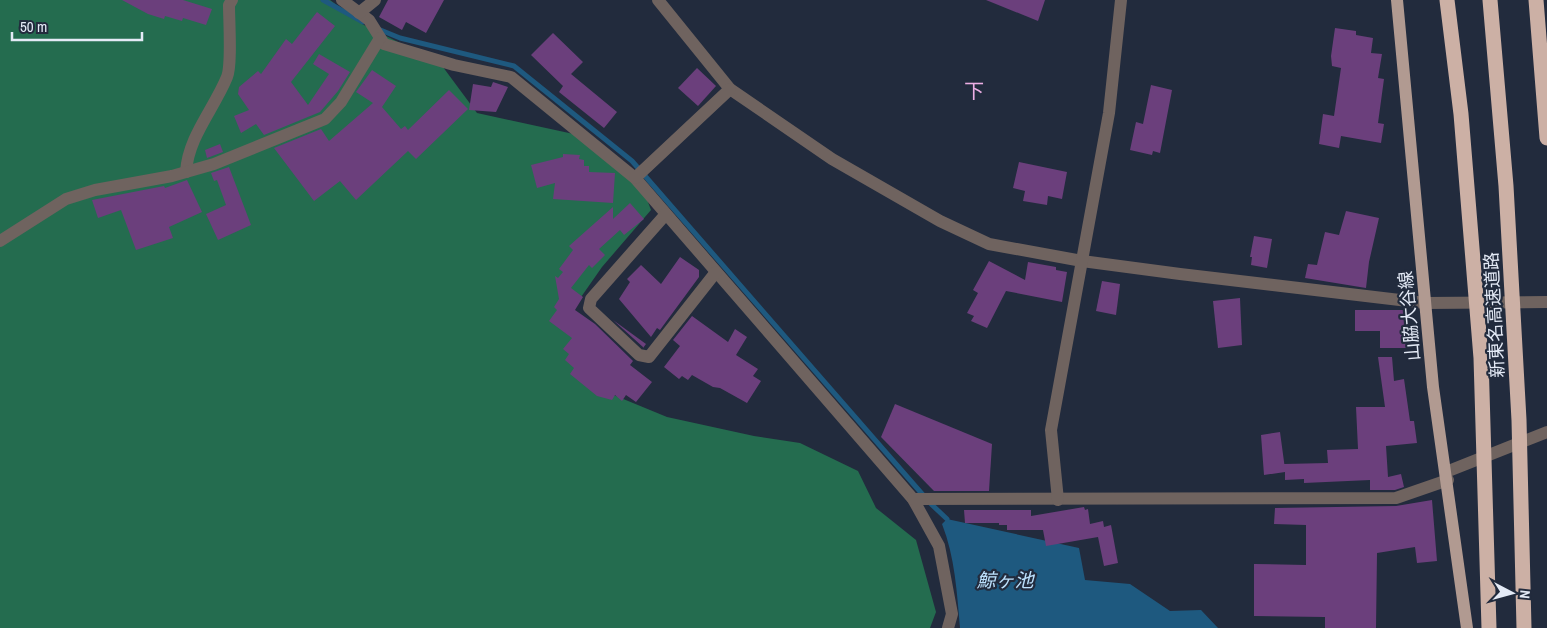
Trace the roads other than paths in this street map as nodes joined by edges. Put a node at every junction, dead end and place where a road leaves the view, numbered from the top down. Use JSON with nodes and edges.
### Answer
{"nodes":[{"id":1,"x":342,"y":0,"type":"edge"},
{"id":2,"x":375,"y":0,"type":"edge"},
{"id":3,"x":658,"y":0,"type":"edge"},
{"id":4,"x":1121,"y":0,"type":"edge"},
{"id":5,"x":1397,"y":0,"type":"edge"},
{"id":6,"x":1447,"y":0,"type":"edge"},
{"id":7,"x":1490,"y":0,"type":"edge"},
{"id":8,"x":1536,"y":0,"type":"edge"},
{"id":9,"x":227,"y":2,"type":"edge"},
{"id":10,"x":359,"y":12,"type":"junction"},
{"id":11,"x":380,"y":38,"type":"junction"},
{"id":12,"x":730,"y":89,"type":"junction"},
{"id":13,"x":1547,"y":138,"type":"edge"},
{"id":14,"x":186,"y":172,"type":"junction"},
{"id":15,"x":635,"y":178,"type":"junction"},
{"id":16,"x":666,"y":214,"type":"junction"},
{"id":17,"x":0,"y":241,"type":"edge"},
{"id":18,"x":1082,"y":261,"type":"junction"},
{"id":19,"x":716,"y":272,"type":"junction"},
{"id":20,"x":1547,"y":302,"type":"edge"},
{"id":21,"x":1425,"y":304,"type":"junction"},
{"id":22,"x":1547,"y":432,"type":"edge"},
{"id":23,"x":1447,"y":476,"type":"junction"},
{"id":24,"x":913,"y":499,"type":"junction"},
{"id":25,"x":1058,"y":500,"type":"junction"},
{"id":26,"x":948,"y":628,"type":"edge"},
{"id":27,"x":1467,"y":628,"type":"edge"},
{"id":28,"x":1489,"y":628,"type":"edge"},
{"id":29,"x":1524,"y":628,"type":"edge"}],
"edges":[{"from":1,"to":10,"type":"street"},
{"from":2,"to":10,"type":"street"},
{"from":3,"to":12,"type":"street"},
{"from":4,"to":18,"type":"street"},
{"from":5,"to":21,"type":"main road","name":"山脇大谷線"},
{"from":6,"to":28,"type":"highway","bridge":true},
{"from":7,"to":29,"type":"highway","name":"新東名高速道路","bridge":true},
{"from":8,"to":13,"type":"highway"},
{"from":9,"to":14,"type":"street"},
{"from":10,"to":11,"type":"street"},
{"from":11,"to":14,"type":"street"},
{"from":11,"to":15,"type":"street"},
{"from":12,"to":15,"type":"street"},
{"from":12,"to":18,"type":"street"},
{"from":14,"to":17,"type":"street"},
{"from":15,"to":16,"type":"street"},
{"from":16,"to":19,"type":"street"},
{"from":16,"to":19,"type":"street"},
{"from":18,"to":21,"type":"street"},
{"from":18,"to":25,"type":"street"},
{"from":19,"to":24,"type":"street"},
{"from":20,"to":21,"type":"street"},
{"from":21,"to":23,"type":"main road","name":"山脇大谷線"},
{"from":22,"to":23,"type":"street"},
{"from":23,"to":25,"type":"street"},
{"from":23,"to":27,"type":"main road","name":"山脇大谷線"},
{"from":24,"to":25,"type":"street"},
{"from":24,"to":26,"type":"street"}]}
